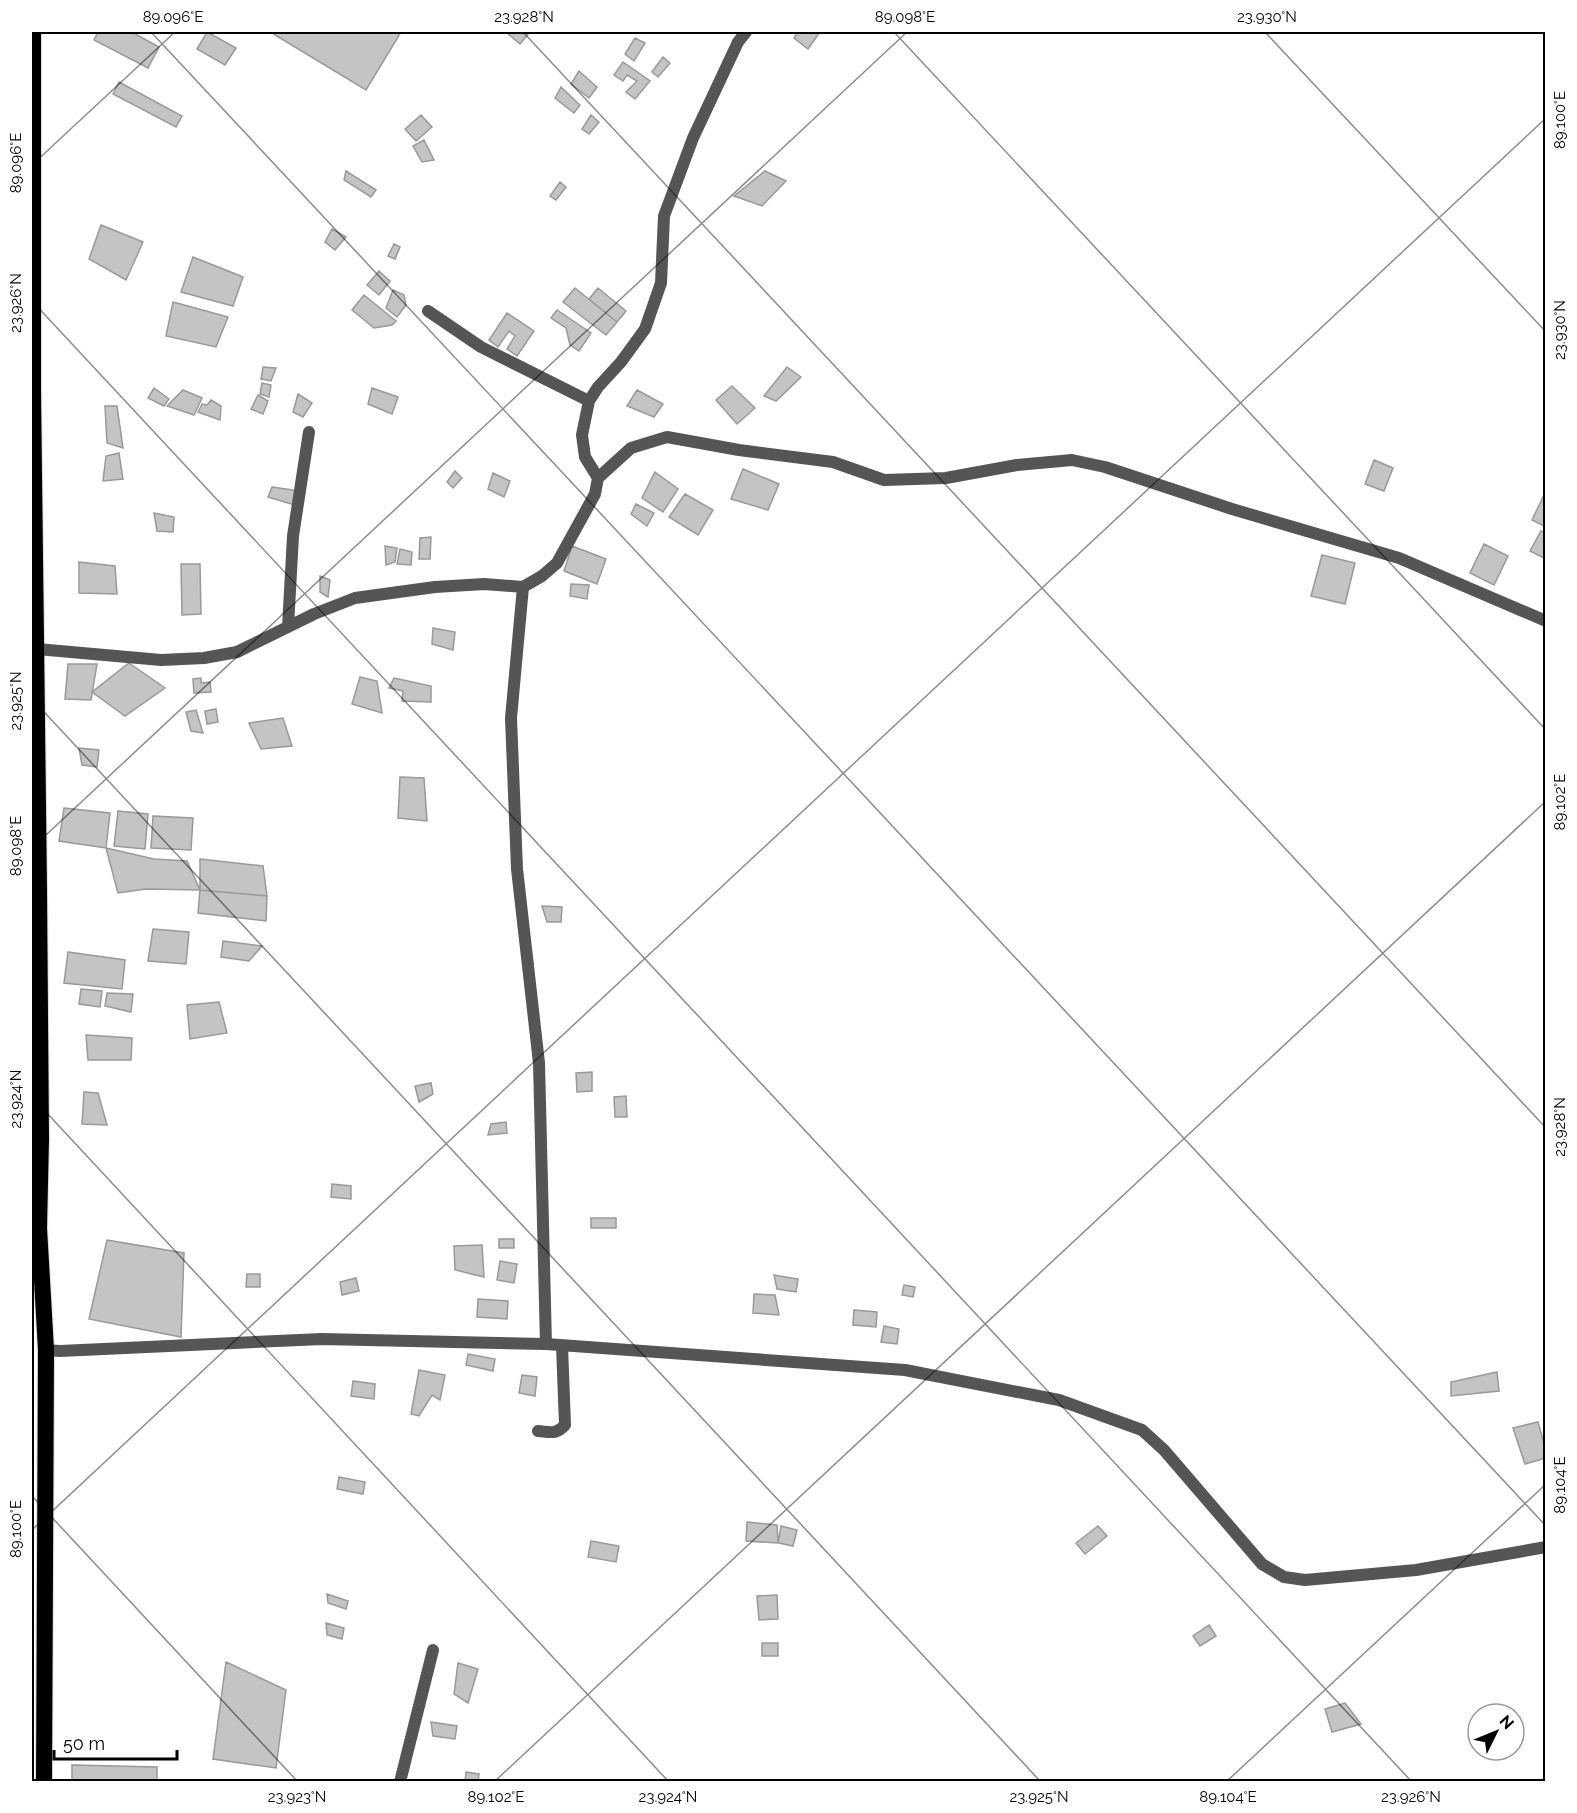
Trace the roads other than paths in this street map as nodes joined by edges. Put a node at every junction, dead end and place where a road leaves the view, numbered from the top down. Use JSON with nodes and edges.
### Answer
{"nodes":[{"id":1,"x":33,"y":32,"type":"edge"},
{"id":2,"x":746,"y":32,"type":"edge"},
{"id":3,"x":428,"y":311,"type":"dead end"},
{"id":4,"x":589,"y":401,"type":"junction"},
{"id":5,"x":309,"y":432,"type":"dead end"},
{"id":6,"x":598,"y":478,"type":"junction"},
{"id":7,"x":33,"y":537,"type":"edge"},
{"id":8,"x":523,"y":587,"type":"junction"},
{"id":9,"x":1545,"y":621,"type":"edge"},
{"id":10,"x":288,"y":627,"type":"junction"},
{"id":11,"x":37,"y":649,"type":"junction"},
{"id":12,"x":35,"y":1228,"type":"edge"},
{"id":13,"x":546,"y":1344,"type":"junction"},
{"id":14,"x":562,"y":1346,"type":"junction"},
{"id":15,"x":46,"y":1350,"type":"junction"},
{"id":16,"x":538,"y":1431,"type":"dead end"},
{"id":17,"x":1545,"y":1547,"type":"edge"},
{"id":18,"x":433,"y":1650,"type":"dead end"},
{"id":19,"x":44,"y":1782,"type":"edge"},
{"id":20,"x":400,"y":1782,"type":"edge"}],
"edges":[{"from":1,"to":7,"type":"highway"},
{"from":2,"to":4,"type":"street"},
{"from":3,"to":4,"type":"street"},
{"from":4,"to":6,"type":"street"},
{"from":5,"to":10,"type":"street"},
{"from":6,"to":8,"type":"street"},
{"from":6,"to":9,"type":"street"},
{"from":7,"to":11,"type":"highway"},
{"from":8,"to":10,"type":"street"},
{"from":8,"to":13,"type":"street"},
{"from":10,"to":11,"type":"street"},
{"from":11,"to":12,"type":"highway"},
{"from":12,"to":15,"type":"highway"},
{"from":13,"to":14,"type":"street"},
{"from":13,"to":15,"type":"street"},
{"from":14,"to":16,"type":"street"},
{"from":14,"to":17,"type":"street"},
{"from":15,"to":19,"type":"highway"},
{"from":18,"to":20,"type":"street"}]}
